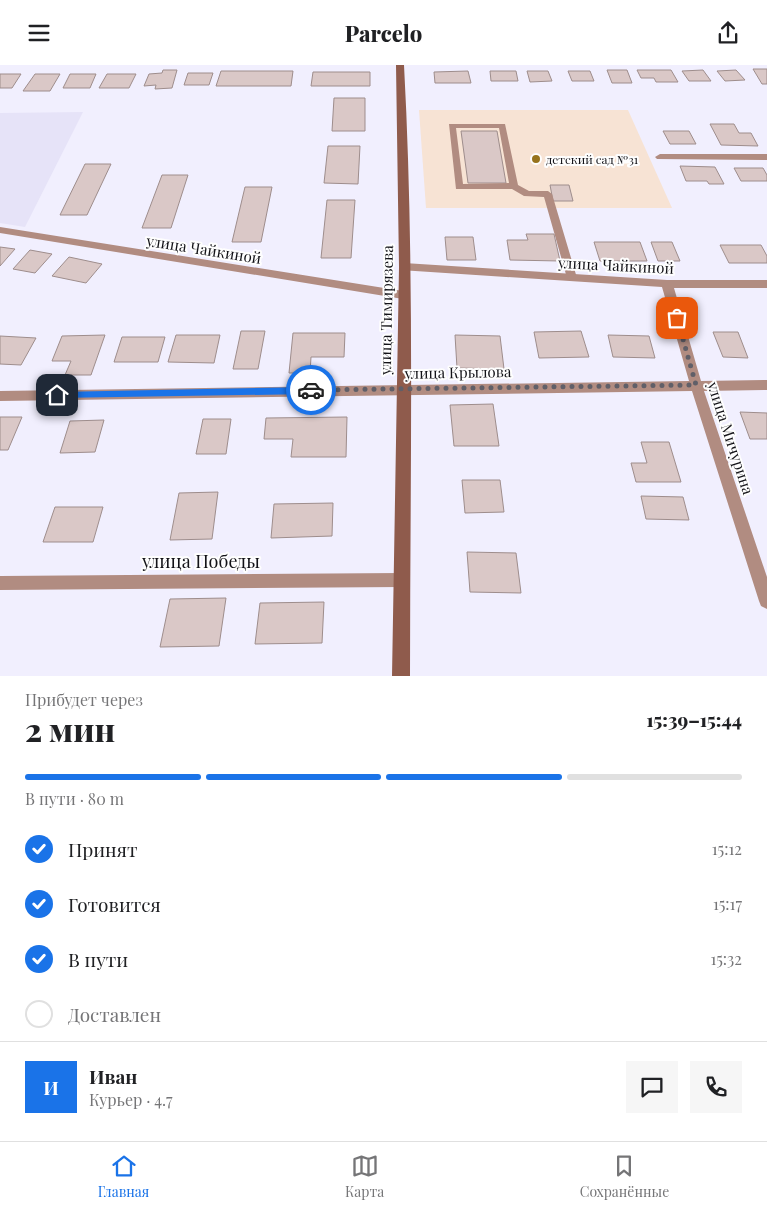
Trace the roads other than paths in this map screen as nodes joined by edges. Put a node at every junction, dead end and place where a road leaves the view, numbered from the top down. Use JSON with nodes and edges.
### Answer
{"nodes":[{"id":1,"x":400,"y":65,"type":"edge"},
{"id":2,"x":660,"y":157,"type":"dead end"},
{"id":3,"x":767,"y":157,"type":"edge"},
{"id":4,"x":514,"y":187,"type":"junction"},
{"id":5,"x":0,"y":230,"type":"edge"},
{"id":6,"x":404,"y":267,"type":"junction"},
{"id":7,"x":572,"y":278,"type":"junction"},
{"id":8,"x":667,"y":284,"type":"junction"},
{"id":9,"x":767,"y":284,"type":"edge"},
{"id":10,"x":403,"y":295,"type":"junction"},
{"id":11,"x":696,"y":385,"type":"junction"},
{"id":12,"x":767,"y":385,"type":"edge"},
{"id":13,"x":401,"y":389,"type":"junction"},
{"id":14,"x":0,"y":396,"type":"edge"},
{"id":15,"x":402,"y":580,"type":"junction"},
{"id":16,"x":0,"y":583,"type":"edge"},
{"id":17,"x":767,"y":601,"type":"edge"},
{"id":18,"x":401,"y":676,"type":"edge"}],
"edges":[{"from":1,"to":6,"type":"street","name":"улица Тимирязева"},
{"from":2,"to":3,"type":"street"},
{"from":4,"to":4,"type":"lane"},
{"from":4,"to":7,"type":"lane"},
{"from":5,"to":10,"type":"street","name":"улица Чайкиной"},
{"from":6,"to":7,"type":"street","name":"улица Чайкиной"},
{"from":6,"to":10,"type":"street","name":"улица Тимирязева"},
{"from":7,"to":8,"type":"street","name":"улица Чайкиной"},
{"from":8,"to":9,"type":"street","name":"улица Чайкиной"},
{"from":8,"to":11,"type":"street","name":"улица Мичурина"},
{"from":10,"to":13,"type":"street","name":"улица Тимирязева"},
{"from":11,"to":12,"type":"street","name":"улица Крылова"},
{"from":11,"to":13,"type":"street","name":"улица Крылова"},
{"from":11,"to":17,"type":"street","name":"улица Мичурина"},
{"from":13,"to":14,"type":"street","name":"улица Крылова"},
{"from":13,"to":15,"type":"street","name":"улица Тимирязева"},
{"from":15,"to":16,"type":"street","name":"улица Победы"},
{"from":15,"to":18,"type":"street","name":"улица Тимирязева"}]}
